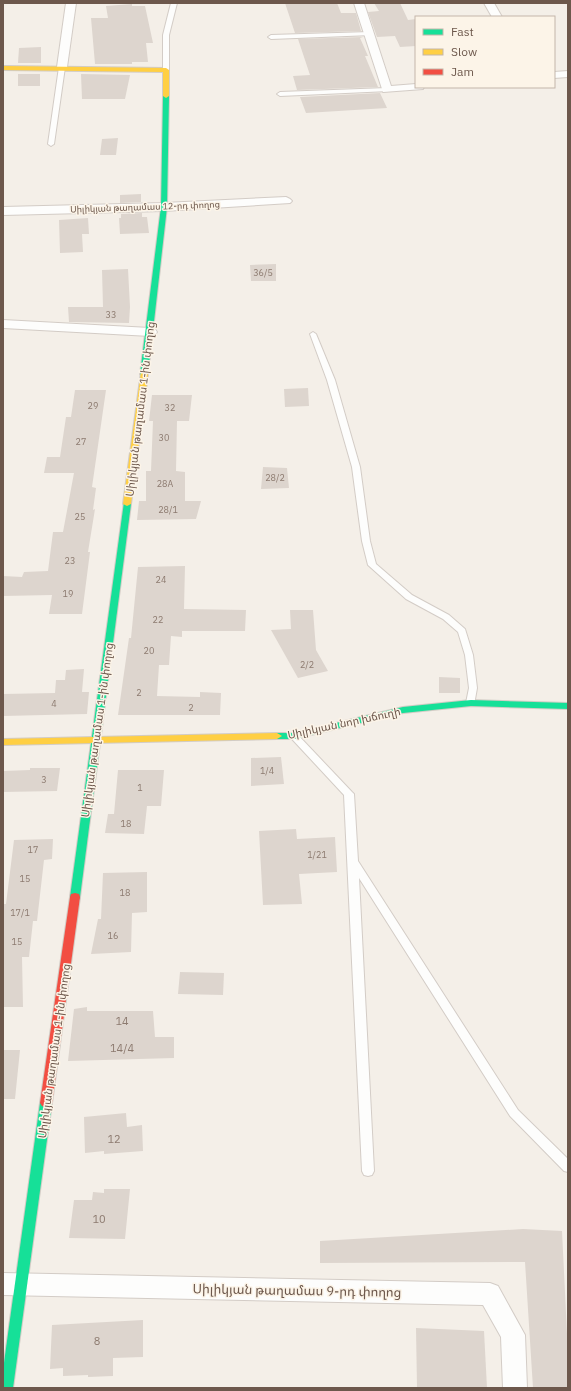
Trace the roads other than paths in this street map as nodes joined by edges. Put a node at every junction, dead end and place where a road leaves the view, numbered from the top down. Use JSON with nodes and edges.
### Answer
{"nodes":[{"id":1,"x":72,"y":3,"type":"edge"},
{"id":2,"x":174,"y":3,"type":"edge"},
{"id":3,"x":360,"y":3,"type":"edge"},
{"id":4,"x":489,"y":3,"type":"edge"},
{"id":5,"x":496,"y":16,"type":"edge"},
{"id":6,"x":370,"y":34,"type":"junction"},
{"id":7,"x":271,"y":37,"type":"dead end"},
{"id":8,"x":3,"y":68,"type":"edge"},
{"id":9,"x":62,"y":68,"type":"junction"},
{"id":10,"x":166,"y":70,"type":"junction"},
{"id":11,"x":568,"y":74,"type":"edge"},
{"id":12,"x":555,"y":75,"type":"edge"},
{"id":13,"x":415,"y":87,"type":"edge"},
{"id":14,"x":387,"y":90,"type":"junction"},
{"id":15,"x":280,"y":94,"type":"dead end"},
{"id":16,"x":51,"y":144,"type":"dead end"},
{"id":17,"x":286,"y":201,"type":"dead end"},
{"id":18,"x":164,"y":207,"type":"junction"},
{"id":19,"x":3,"y":211,"type":"edge"},
{"id":20,"x":3,"y":324,"type":"edge"},
{"id":21,"x":150,"y":332,"type":"junction"},
{"id":22,"x":313,"y":334,"type":"dead end"},
{"id":23,"x":471,"y":703,"type":"junction"},
{"id":24,"x":568,"y":706,"type":"edge"},
{"id":25,"x":294,"y":736,"type":"junction"},
{"id":26,"x":96,"y":741,"type":"junction"},
{"id":27,"x":3,"y":742,"type":"edge"},
{"id":28,"x":353,"y":861,"type":"junction"},
{"id":29,"x":568,"y":1167,"type":"edge"},
{"id":30,"x":368,"y":1170,"type":"dead end"},
{"id":31,"x":12,"y":1284,"type":"edge"},
{"id":32,"x":7,"y":1388,"type":"edge"},
{"id":33,"x":515,"y":1388,"type":"edge"}],
"edges":[{"from":1,"to":9,"type":"street"},
{"from":2,"to":10,"type":"lane"},
{"from":3,"to":6,"type":"street"},
{"from":4,"to":5,"type":"street"},
{"from":6,"to":7,"type":"lane"},
{"from":6,"to":14,"type":"street"},
{"from":8,"to":9,"type":"street"},
{"from":9,"to":10,"type":"street"},
{"from":9,"to":16,"type":"lane"},
{"from":10,"to":18,"type":"street","name":"Սիլիկյան թաղամաս 1-ին փողոց"},
{"from":11,"to":12,"type":"street"},
{"from":13,"to":14,"type":"street"},
{"from":14,"to":15,"type":"lane"},
{"from":17,"to":18,"type":"street","name":"Սիլիկյան թաղամաս 12-րդ փողոց"},
{"from":18,"to":19,"type":"street","name":"Սիլիկյան թաղամաս 12-րդ փողոց"},
{"from":18,"to":21,"type":"street","name":"Սիլիկյան թաղամաս 1-ին փողոց"},
{"from":20,"to":21,"type":"street"},
{"from":21,"to":26,"type":"street","name":"Սիլիկյան թաղամաս 1-ին փողոց"},
{"from":22,"to":23,"type":"lane"},
{"from":23,"to":24,"type":"street","name":"Սիլիկյան նոր խճուղի"},
{"from":23,"to":25,"type":"street","name":"Սիլիկյան նոր խճուղի"},
{"from":25,"to":26,"type":"street","name":"Սիլիկյան նոր խճուղի"},
{"from":25,"to":28,"type":"lane"},
{"from":26,"to":27,"type":"street","name":"Սիլիկյան նոր խճուղի"},
{"from":26,"to":31,"type":"street","name":"Սիլիկյան թաղամաս 1-ին փողոց"},
{"from":28,"to":29,"type":"lane"},
{"from":28,"to":30,"type":"lane"},
{"from":31,"to":32,"type":"street","name":"Սիլիկյան թաղամաս 1-ին փողոց"},
{"from":31,"to":33,"type":"street","name":"Սիլիկյան թաղամաս 9-րդ փողոց"}]}
